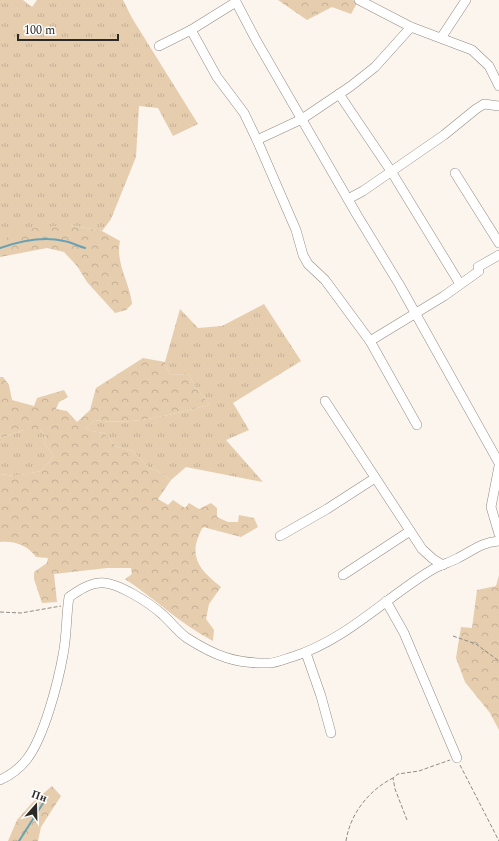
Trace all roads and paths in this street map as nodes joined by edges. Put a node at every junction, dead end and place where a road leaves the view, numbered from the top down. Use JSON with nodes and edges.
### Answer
{"nodes":[{"id":1,"x":359,"y":0,"type":"edge"},
{"id":2,"x":466,"y":0,"type":"edge"},
{"id":3,"x":236,"y":1,"type":"edge"},
{"id":4,"x":411,"y":27,"type":"junction"},
{"id":5,"x":191,"y":30,"type":"junction"},
{"id":6,"x":441,"y":38,"type":"junction"},
{"id":7,"x":159,"y":46,"type":"dead end"},
{"id":8,"x":499,"y":86,"type":"edge"},
{"id":9,"x":339,"y":94,"type":"junction"},
{"id":10,"x":499,"y":106,"type":"edge"},
{"id":11,"x":302,"y":118,"type":"junction"},
{"id":12,"x":258,"y":140,"type":"junction"},
{"id":13,"x":391,"y":171,"type":"junction"},
{"id":14,"x":455,"y":173,"type":"dead end"},
{"id":15,"x":348,"y":199,"type":"junction"},
{"id":16,"x":499,"y":243,"type":"edge"},
{"id":17,"x":499,"y":255,"type":"edge"},
{"id":18,"x":460,"y":284,"type":"junction"},
{"id":19,"x":416,"y":314,"type":"junction"},
{"id":20,"x":370,"y":341,"type":"junction"},
{"id":21,"x":326,"y":401,"type":"dead end"},
{"id":22,"x":417,"y":425,"type":"dead end"},
{"id":23,"x":499,"y":462,"type":"edge"},
{"id":24,"x":499,"y":466,"type":"edge"},
{"id":25,"x":375,"y":478,"type":"junction"},
{"id":26,"x":410,"y":531,"type":"junction"},
{"id":27,"x":499,"y":534,"type":"edge"},
{"id":28,"x":280,"y":536,"type":"dead end"},
{"id":29,"x":499,"y":541,"type":"edge"},
{"id":30,"x":443,"y":565,"type":"junction"},
{"id":31,"x":344,"y":575,"type":"dead end"},
{"id":32,"x":386,"y":601,"type":"junction"},
{"id":33,"x":68,"y":603,"type":"junction"},
{"id":34,"x":0,"y":612,"type":"edge"},
{"id":35,"x":453,"y":636,"type":"dead end"},
{"id":36,"x":306,"y":653,"type":"junction"},
{"id":37,"x":499,"y":661,"type":"edge"},
{"id":38,"x":331,"y":733,"type":"dead end"},
{"id":39,"x":457,"y":758,"type":"junction"},
{"id":40,"x":393,"y":778,"type":"junction"},
{"id":41,"x":0,"y":780,"type":"edge"},
{"id":42,"x":407,"y":820,"type":"dead end"},
{"id":43,"x":346,"y":841,"type":"edge"},
{"id":44,"x":499,"y":841,"type":"edge"}],
"edges":[{"from":1,"to":4,"type":"street"},
{"from":2,"to":6,"type":"street"},
{"from":3,"to":5,"type":"street"},
{"from":3,"to":11,"type":"street"},
{"from":4,"to":6,"type":"street"},
{"from":4,"to":9,"type":"street"},
{"from":5,"to":7,"type":"street"},
{"from":5,"to":12,"type":"street"},
{"from":6,"to":8,"type":"street"},
{"from":9,"to":11,"type":"street"},
{"from":9,"to":13,"type":"street"},
{"from":10,"to":13,"type":"street"},
{"from":11,"to":12,"type":"street"},
{"from":11,"to":15,"type":"street"},
{"from":12,"to":20,"type":"street"},
{"from":13,"to":15,"type":"street"},
{"from":13,"to":18,"type":"street"},
{"from":14,"to":16,"type":"street"},
{"from":15,"to":19,"type":"street"},
{"from":17,"to":18,"type":"street"},
{"from":18,"to":19,"type":"street"},
{"from":19,"to":20,"type":"street"},
{"from":19,"to":23,"type":"street"},
{"from":20,"to":22,"type":"street"},
{"from":21,"to":25,"type":"street"},
{"from":24,"to":27,"type":"street"},
{"from":25,"to":26,"type":"street"},
{"from":25,"to":28,"type":"street"},
{"from":26,"to":30,"type":"street"},
{"from":26,"to":31,"type":"street"},
{"from":29,"to":30,"type":"street"},
{"from":30,"to":32,"type":"street"},
{"from":32,"to":36,"type":"street"},
{"from":32,"to":39,"type":"street"},
{"from":33,"to":34,"type":"path"},
{"from":33,"to":36,"type":"street"},
{"from":33,"to":41,"type":"street"},
{"from":35,"to":37,"type":"path"},
{"from":36,"to":38,"type":"street"},
{"from":39,"to":40,"type":"path"},
{"from":39,"to":44,"type":"path"},
{"from":40,"to":42,"type":"path"},
{"from":40,"to":43,"type":"path"}]}
